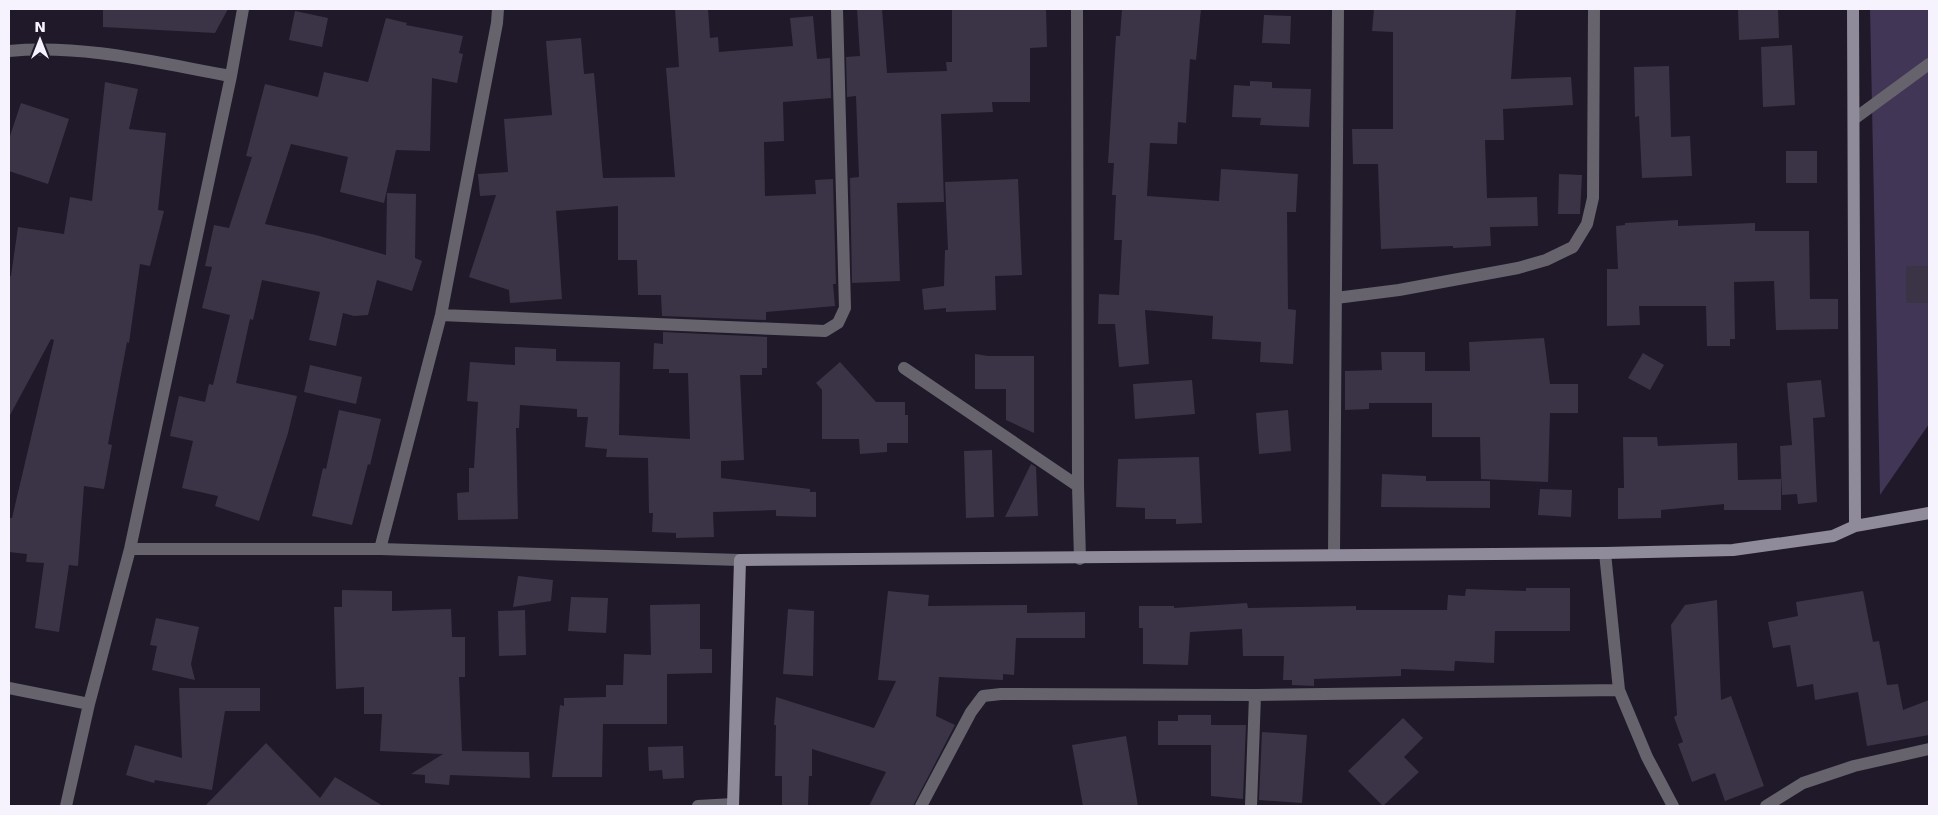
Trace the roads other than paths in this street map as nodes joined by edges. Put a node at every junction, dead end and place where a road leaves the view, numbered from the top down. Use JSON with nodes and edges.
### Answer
{"nodes":[{"id":1,"x":243,"y":9,"type":"edge"},
{"id":2,"x":498,"y":9,"type":"edge"},
{"id":3,"x":838,"y":9,"type":"edge"},
{"id":4,"x":1077,"y":9,"type":"edge"},
{"id":5,"x":1338,"y":9,"type":"edge"},
{"id":6,"x":1594,"y":9,"type":"edge"},
{"id":7,"x":1853,"y":9,"type":"edge"},
{"id":8,"x":9,"y":51,"type":"edge"},
{"id":9,"x":1929,"y":64,"type":"edge"},
{"id":10,"x":231,"y":76,"type":"junction"},
{"id":11,"x":1854,"y":119,"type":"junction"},
{"id":12,"x":1336,"y":298,"type":"junction"},
{"id":13,"x":441,"y":314,"type":"junction"},
{"id":14,"x":904,"y":368,"type":"dead end"},
{"id":15,"x":1078,"y":486,"type":"junction"},
{"id":16,"x":1929,"y":514,"type":"edge"},
{"id":17,"x":1856,"y":526,"type":"junction"},
{"id":18,"x":130,"y":549,"type":"junction"},
{"id":19,"x":380,"y":549,"type":"junction"},
{"id":20,"x":1606,"y":553,"type":"junction"},
{"id":21,"x":1334,"y":555,"type":"junction"},
{"id":22,"x":1080,"y":558,"type":"junction"},
{"id":23,"x":740,"y":560,"type":"junction"},
{"id":24,"x":9,"y":688,"type":"edge"},
{"id":25,"x":1619,"y":690,"type":"junction"},
{"id":26,"x":1255,"y":695,"type":"junction"},
{"id":27,"x":89,"y":704,"type":"junction"},
{"id":28,"x":1929,"y":748,"type":"edge"},
{"id":29,"x":733,"y":805,"type":"edge"},
{"id":30,"x":66,"y":806,"type":"edge"},
{"id":31,"x":698,"y":806,"type":"edge"},
{"id":32,"x":921,"y":806,"type":"edge"},
{"id":33,"x":1251,"y":806,"type":"edge"},
{"id":34,"x":1673,"y":806,"type":"edge"},
{"id":35,"x":1766,"y":806,"type":"edge"}],
"edges":[{"from":1,"to":10,"type":"street"},
{"from":2,"to":13,"type":"street"},
{"from":3,"to":13,"type":"street"},
{"from":4,"to":15,"type":"street"},
{"from":5,"to":12,"type":"street"},
{"from":6,"to":12,"type":"street"},
{"from":7,"to":11,"type":"street"},
{"from":8,"to":10,"type":"street"},
{"from":9,"to":11,"type":"street"},
{"from":10,"to":18,"type":"street"},
{"from":11,"to":17,"type":"street"},
{"from":12,"to":21,"type":"street"},
{"from":13,"to":19,"type":"street"},
{"from":14,"to":15,"type":"street"},
{"from":15,"to":22,"type":"street"},
{"from":16,"to":17,"type":"street"},
{"from":17,"to":20,"type":"street"},
{"from":18,"to":19,"type":"street"},
{"from":18,"to":27,"type":"street"},
{"from":19,"to":23,"type":"street"},
{"from":20,"to":21,"type":"street"},
{"from":20,"to":25,"type":"street"},
{"from":21,"to":22,"type":"street"},
{"from":22,"to":23,"type":"street"},
{"from":23,"to":29,"type":"street"},
{"from":24,"to":27,"type":"street"},
{"from":25,"to":26,"type":"street"},
{"from":25,"to":34,"type":"street"},
{"from":26,"to":32,"type":"street"},
{"from":26,"to":33,"type":"street"},
{"from":27,"to":30,"type":"street"},
{"from":28,"to":35,"type":"street"},
{"from":29,"to":31,"type":"street"}]}
